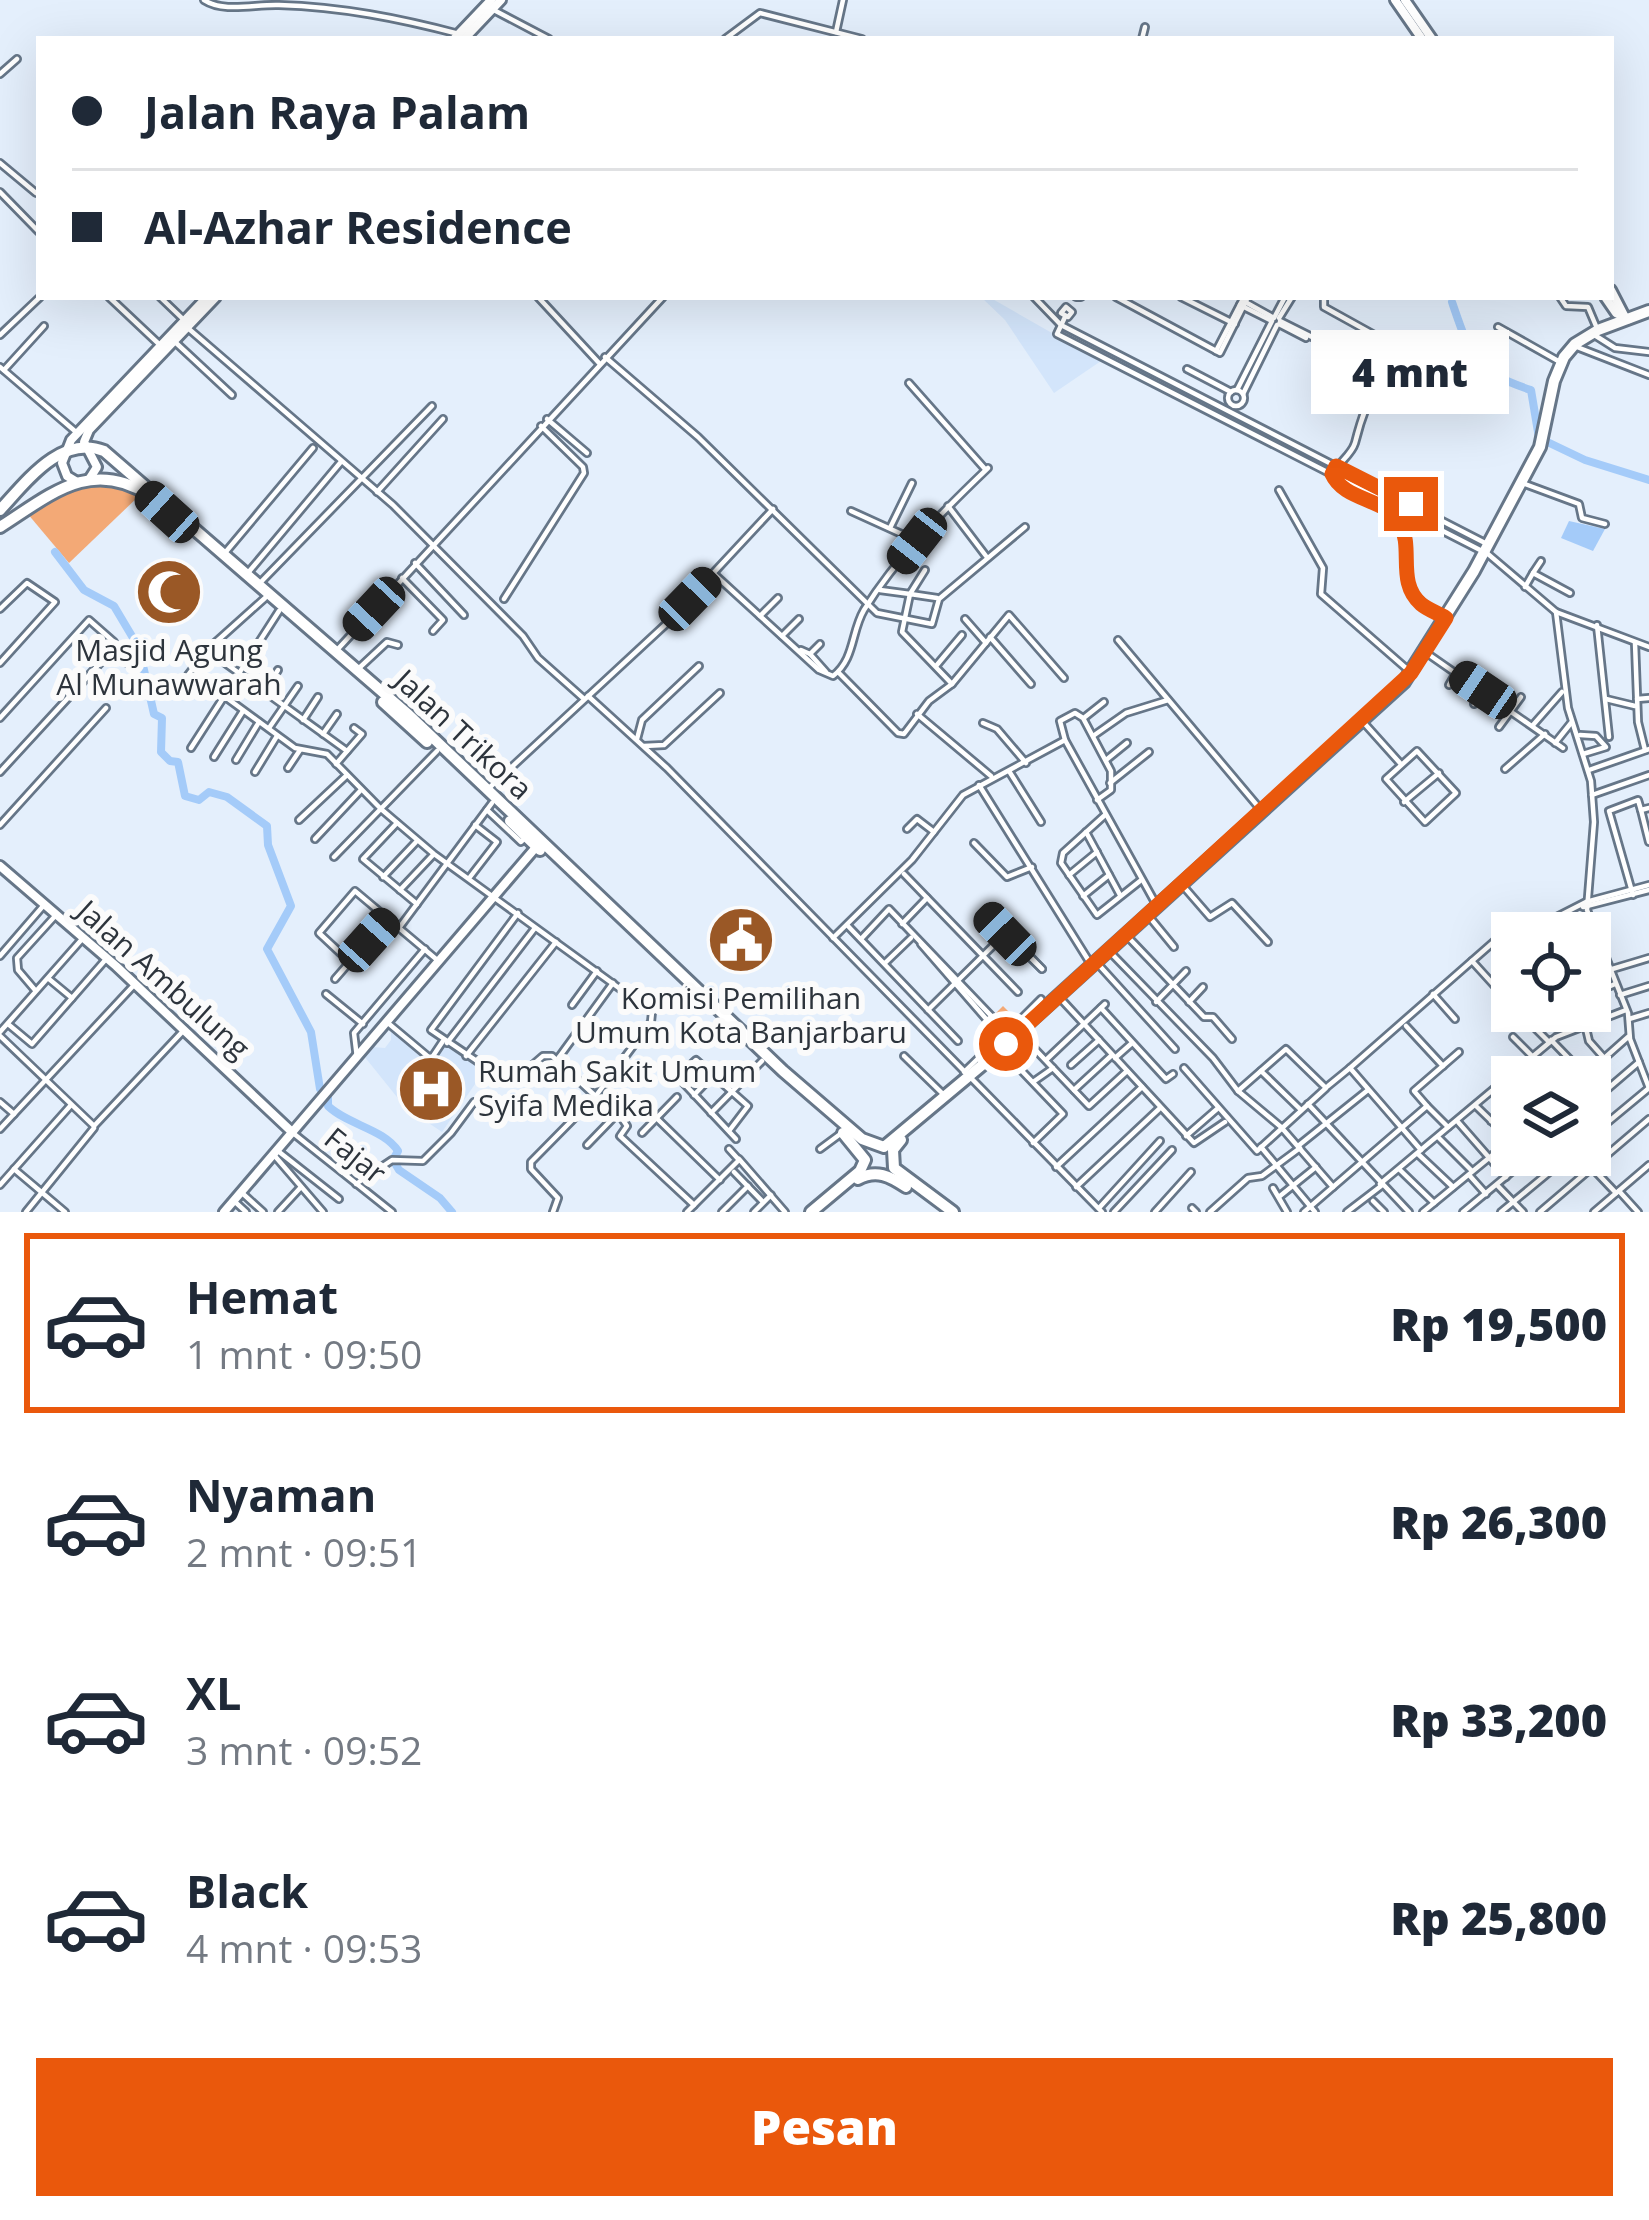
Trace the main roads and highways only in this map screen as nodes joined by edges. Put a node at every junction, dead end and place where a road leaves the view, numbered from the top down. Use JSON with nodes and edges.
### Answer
{"nodes":[{"id":1,"x":1630,"y":317,"type":"edge"},
{"id":2,"x":1597,"y":333,"type":"junction"},
{"id":3,"x":1545,"y":437,"type":"junction"},
{"id":4,"x":0,"y":510,"type":"edge"},
{"id":5,"x":1505,"y":517,"type":"junction"},
{"id":6,"x":0,"y":527,"type":"edge"},
{"id":7,"x":191,"y":529,"type":"junction"},
{"id":8,"x":1447,"y":619,"type":"junction"},
{"id":9,"x":320,"y":642,"type":"junction"},
{"id":10,"x":482,"y":787,"type":"junction"},
{"id":11,"x":1171,"y":896,"type":"junction"},
{"id":12,"x":1151,"y":912,"type":"junction"},
{"id":13,"x":635,"y":936,"type":"junction"},
{"id":14,"x":1095,"y":965,"type":"junction"},
{"id":15,"x":1018,"y":1030,"type":"junction"},
{"id":16,"x":968,"y":1076,"type":"junction"},
{"id":17,"x":878,"y":1147,"type":"junction"},
{"id":18,"x":891,"y":1159,"type":"junction"},
{"id":19,"x":865,"y":1160,"type":"junction"},
{"id":20,"x":876,"y":1174,"type":"junction"},
{"id":21,"x":815,"y":1212,"type":"edge"},
{"id":22,"x":941,"y":1212,"type":"edge"},
{"id":23,"x":953,"y":1212,"type":"edge"}],
"edges":[{"from":1,"to":2,"type":"main road"},
{"from":2,"to":3,"type":"main road"},
{"from":2,"to":3,"type":"main road"},
{"from":3,"to":5,"type":"main road"},
{"from":3,"to":5,"type":"main road"},
{"from":4,"to":7,"type":"main road","name":"Jalan Trikora"},
{"from":5,"to":8,"type":"main road"},
{"from":6,"to":7,"type":"main road","name":"Jalan Trikora"},
{"from":7,"to":9,"type":"main road","name":"Jalan Trikora"},
{"from":7,"to":9,"type":"main road","name":"Jalan Trikora"},
{"from":8,"to":11,"type":"main road"},
{"from":8,"to":11,"type":"main road"},
{"from":9,"to":10,"type":"main road","name":"Jalan Trikora"},
{"from":9,"to":10,"type":"main road","name":"Jalan Trikora"},
{"from":10,"to":13,"type":"main road","name":"Jalan Trikora"},
{"from":10,"to":13,"type":"main road","name":"Jalan Trikora"},
{"from":11,"to":12,"type":"main road"},
{"from":12,"to":14,"type":"main road"},
{"from":12,"to":14,"type":"main road"},
{"from":13,"to":17,"type":"main road","name":"Jalan Trikora"},
{"from":13,"to":19,"type":"main road","name":"Jalan Trikora"},
{"from":14,"to":15,"type":"main road"},
{"from":14,"to":15,"type":"main road"},
{"from":15,"to":16,"type":"main road"},
{"from":16,"to":17,"type":"main road"},
{"from":16,"to":18,"type":"main road"},
{"from":17,"to":18,"type":"main road"},
{"from":17,"to":19,"type":"main road"},
{"from":18,"to":20,"type":"main road"},
{"from":18,"to":23,"type":"main road"},
{"from":19,"to":20,"type":"main road"},
{"from":19,"to":21,"type":"main road"},
{"from":20,"to":21,"type":"main road"},
{"from":20,"to":22,"type":"main road"}]}
